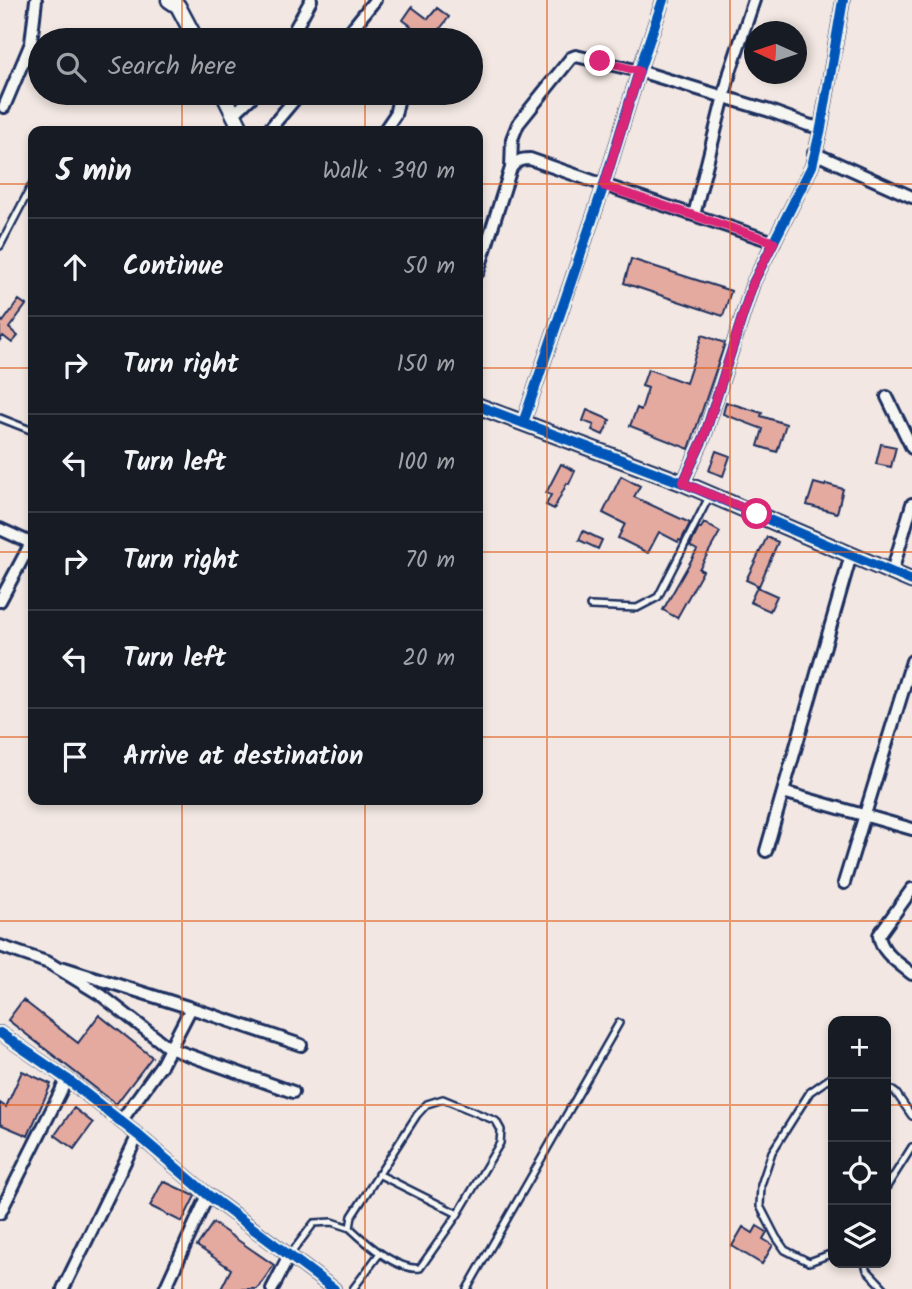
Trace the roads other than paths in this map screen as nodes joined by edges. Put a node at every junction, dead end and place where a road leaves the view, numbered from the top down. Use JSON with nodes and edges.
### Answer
{"nodes":[{"id":1,"x":36,"y":0,"type":"edge"},
{"id":2,"x":311,"y":0,"type":"edge"},
{"id":3,"x":375,"y":0,"type":"edge"},
{"id":4,"x":663,"y":0,"type":"edge"},
{"id":5,"x":754,"y":0,"type":"edge"},
{"id":6,"x":844,"y":0,"type":"edge"},
{"id":7,"x":175,"y":2,"type":"edge"},
{"id":8,"x":33,"y":28,"type":"edge"},
{"id":9,"x":189,"y":28,"type":"edge"},
{"id":10,"x":296,"y":28,"type":"edge"},
{"id":11,"x":353,"y":28,"type":"edge"},
{"id":12,"x":28,"y":50,"type":"edge"},
{"id":13,"x":639,"y":71,"type":"junction"},
{"id":14,"x":724,"y":98,"type":"junction"},
{"id":15,"x":229,"y":105,"type":"edge"},
{"id":16,"x":243,"y":105,"type":"edge"},
{"id":17,"x":290,"y":105,"type":"edge"},
{"id":18,"x":397,"y":105,"type":"edge"},
{"id":19,"x":4,"y":107,"type":"dead end"},
{"id":20,"x":234,"y":114,"type":"junction"},
{"id":21,"x":240,"y":126,"type":"edge"},
{"id":22,"x":272,"y":126,"type":"edge"},
{"id":23,"x":387,"y":126,"type":"edge"},
{"id":24,"x":821,"y":128,"type":"junction"},
{"id":25,"x":814,"y":153,"type":"junction"},
{"id":26,"x":511,"y":169,"type":"junction"},
{"id":27,"x":604,"y":186,"type":"junction"},
{"id":28,"x":28,"y":193,"type":"edge"},
{"id":29,"x":912,"y":197,"type":"edge"},
{"id":30,"x":694,"y":215,"type":"junction"},
{"id":31,"x":774,"y":242,"type":"junction"},
{"id":32,"x":0,"y":246,"type":"edge"},
{"id":33,"x":483,"y":256,"type":"edge"},
{"id":34,"x":887,"y":397,"type":"dead end"},
{"id":35,"x":483,"y":408,"type":"edge"},
{"id":36,"x":0,"y":418,"type":"edge"},
{"id":37,"x":523,"y":423,"type":"junction"},
{"id":38,"x":28,"y":429,"type":"edge"},
{"id":39,"x":912,"y":448,"type":"edge"},
{"id":40,"x":683,"y":483,"type":"junction"},
{"id":41,"x":710,"y":494,"type":"junction"},
{"id":42,"x":912,"y":504,"type":"edge"},
{"id":43,"x":0,"y":529,"type":"edge"},
{"id":44,"x":28,"y":541,"type":"edge"},
{"id":45,"x":28,"y":550,"type":"edge"},
{"id":46,"x":851,"y":555,"type":"junction"},
{"id":47,"x":892,"y":572,"type":"junction"},
{"id":48,"x":912,"y":581,"type":"edge"},
{"id":49,"x":0,"y":601,"type":"edge"},
{"id":50,"x":590,"y":606,"type":"dead end"},
{"id":51,"x":912,"y":661,"type":"edge"},
{"id":52,"x":783,"y":792,"type":"junction"},
{"id":53,"x":865,"y":816,"type":"junction"},
{"id":54,"x":912,"y":829,"type":"edge"},
{"id":55,"x":766,"y":851,"type":"dead end"},
{"id":56,"x":844,"y":883,"type":"dead end"},
{"id":57,"x":912,"y":889,"type":"edge"},
{"id":58,"x":0,"y":946,"type":"edge"},
{"id":59,"x":49,"y":963,"type":"junction"},
{"id":60,"x":912,"y":974,"type":"edge"},
{"id":61,"x":191,"y":1008,"type":"junction"},
{"id":62,"x":620,"y":1023,"type":"dead end"},
{"id":63,"x":0,"y":1033,"type":"edge"},
{"id":64,"x":301,"y":1045,"type":"dead end"},
{"id":65,"x":169,"y":1048,"type":"junction"},
{"id":66,"x":67,"y":1079,"type":"junction"},
{"id":67,"x":829,"y":1079,"type":"edge"},
{"id":68,"x":891,"y":1090,"type":"edge"},
{"id":69,"x":293,"y":1092,"type":"dead end"},
{"id":70,"x":912,"y":1116,"type":"edge"},
{"id":71,"x":121,"y":1121,"type":"junction"},
{"id":72,"x":138,"y":1135,"type":"junction"},
{"id":73,"x":912,"y":1147,"type":"edge"},
{"id":74,"x":378,"y":1174,"type":"junction"},
{"id":75,"x":891,"y":1180,"type":"edge"},
{"id":76,"x":208,"y":1195,"type":"junction"},
{"id":77,"x":0,"y":1213,"type":"edge"},
{"id":78,"x":458,"y":1214,"type":"junction"},
{"id":79,"x":351,"y":1228,"type":"junction"},
{"id":80,"x":380,"y":1253,"type":"junction"},
{"id":81,"x":828,"y":1254,"type":"edge"},
{"id":82,"x":289,"y":1256,"type":"junction"},
{"id":83,"x":866,"y":1268,"type":"edge"},
{"id":84,"x":63,"y":1289,"type":"edge"},
{"id":85,"x":165,"y":1289,"type":"edge"},
{"id":86,"x":272,"y":1289,"type":"edge"},
{"id":87,"x":334,"y":1289,"type":"edge"},
{"id":88,"x":353,"y":1289,"type":"edge"},
{"id":89,"x":467,"y":1289,"type":"edge"},
{"id":90,"x":885,"y":1289,"type":"edge"}],
"edges":[{"from":1,"to":8,"type":"street"},
{"from":2,"to":10,"type":"street"},
{"from":3,"to":11,"type":"street"},
{"from":4,"to":13,"type":"street"},
{"from":5,"to":14,"type":"street"},
{"from":6,"to":24,"type":"street"},
{"from":7,"to":9,"type":"street"},
{"from":12,"to":19,"type":"street"},
{"from":13,"to":14,"type":"street"},
{"from":13,"to":26,"type":"street"},
{"from":13,"to":27,"type":"street"},
{"from":14,"to":24,"type":"street"},
{"from":14,"to":30,"type":"street"},
{"from":15,"to":20,"type":"street"},
{"from":16,"to":20,"type":"street"},
{"from":17,"to":22,"type":"street"},
{"from":18,"to":23,"type":"street"},
{"from":20,"to":21,"type":"street"},
{"from":24,"to":25,"type":"street"},
{"from":25,"to":29,"type":"street"},
{"from":25,"to":31,"type":"street"},
{"from":26,"to":27,"type":"street"},
{"from":26,"to":33,"type":"street"},
{"from":27,"to":30,"type":"street"},
{"from":27,"to":37,"type":"street"},
{"from":28,"to":32,"type":"lane"},
{"from":30,"to":31,"type":"street"},
{"from":31,"to":40,"type":"street"},
{"from":34,"to":39,"type":"street"},
{"from":35,"to":37,"type":"street"},
{"from":36,"to":38,"type":"lane"},
{"from":37,"to":40,"type":"street"},
{"from":40,"to":41,"type":"street"},
{"from":41,"to":46,"type":"street"},
{"from":41,"to":50,"type":"lane"},
{"from":42,"to":47,"type":"street"},
{"from":43,"to":44,"type":"street"},
{"from":45,"to":49,"type":"street"},
{"from":46,"to":47,"type":"street"},
{"from":46,"to":52,"type":"street"},
{"from":47,"to":48,"type":"street"},
{"from":51,"to":53,"type":"street"},
{"from":52,"to":53,"type":"street"},
{"from":52,"to":55,"type":"street"},
{"from":53,"to":54,"type":"street"},
{"from":53,"to":56,"type":"street"},
{"from":57,"to":60,"type":"street"},
{"from":58,"to":59,"type":"street"},
{"from":59,"to":61,"type":"street"},
{"from":59,"to":65,"type":"street"},
{"from":61,"to":64,"type":"street"},
{"from":61,"to":65,"type":"street"},
{"from":62,"to":89,"type":"lane"},
{"from":63,"to":66,"type":"street"},
{"from":65,"to":69,"type":"street"},
{"from":65,"to":71,"type":"street"},
{"from":66,"to":71,"type":"street"},
{"from":66,"to":77,"type":"street"},
{"from":67,"to":81,"type":"lane"},
{"from":68,"to":70,"type":"lane"},
{"from":71,"to":72,"type":"street"},
{"from":72,"to":76,"type":"street"},
{"from":72,"to":84,"type":"street"},
{"from":73,"to":75,"type":"lane"},
{"from":74,"to":78,"type":"lane"},
{"from":74,"to":78,"type":"lane"},
{"from":74,"to":79,"type":"lane"},
{"from":76,"to":82,"type":"street"},
{"from":76,"to":85,"type":"street"},
{"from":78,"to":80,"type":"lane"},
{"from":79,"to":80,"type":"lane"},
{"from":79,"to":82,"type":"lane"},
{"from":80,"to":88,"type":"lane"},
{"from":82,"to":86,"type":"street"},
{"from":82,"to":87,"type":"street"},
{"from":83,"to":90,"type":"lane"}]}
